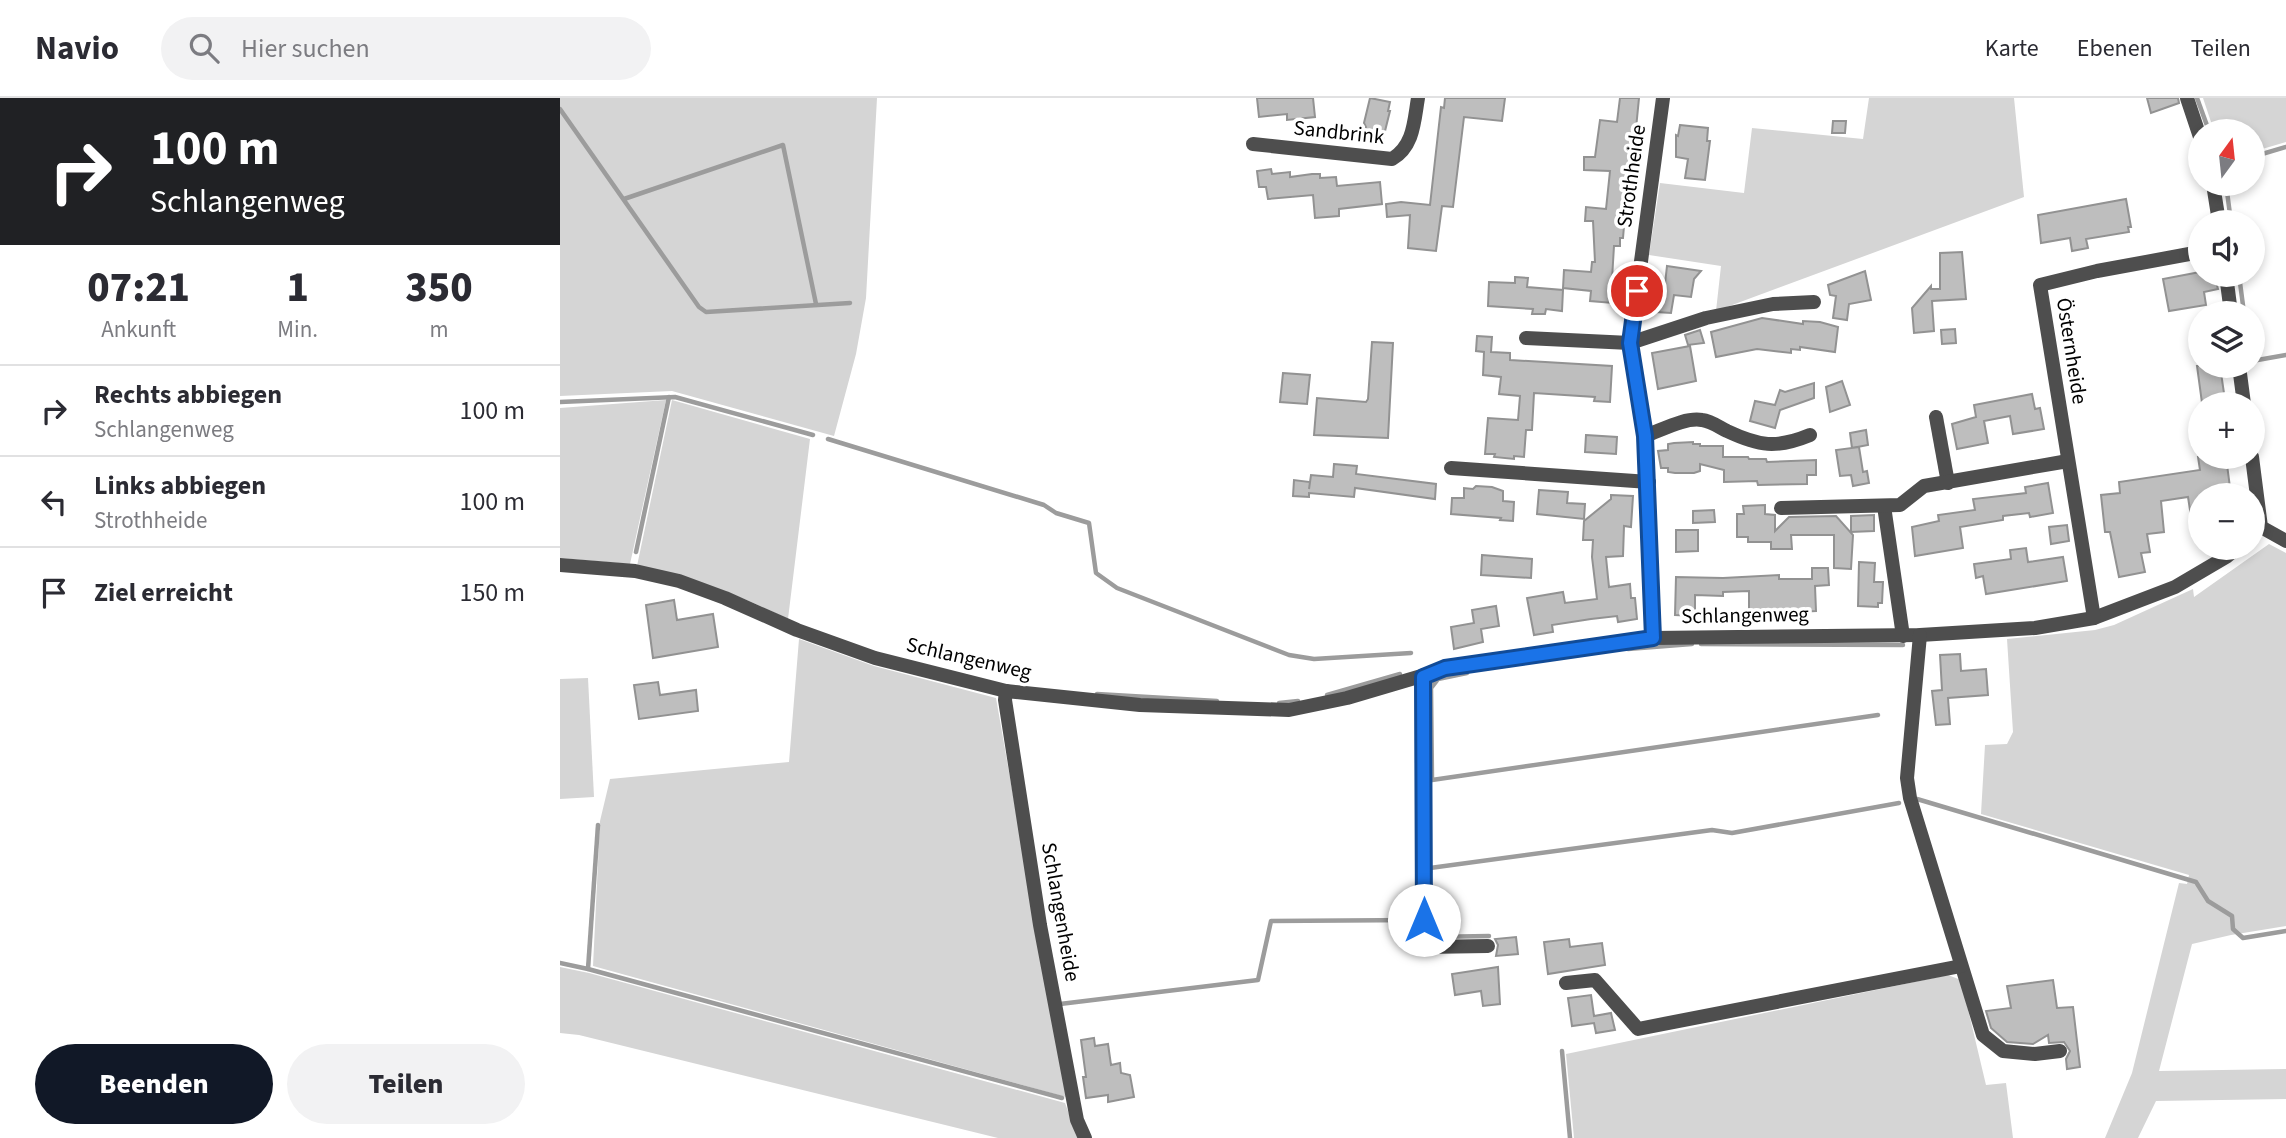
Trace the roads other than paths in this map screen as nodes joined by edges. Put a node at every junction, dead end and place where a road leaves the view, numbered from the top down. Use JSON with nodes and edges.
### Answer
{"nodes":[{"id":1,"x":1418,"y":98,"type":"edge"},
{"id":2,"x":1663,"y":98,"type":"edge"},
{"id":3,"x":2187,"y":98,"type":"edge"},
{"id":4,"x":2194,"y":119,"type":"edge"},
{"id":5,"x":1253,"y":144,"type":"dead end"},
{"id":6,"x":2188,"y":254,"type":"edge"},
{"id":7,"x":1814,"y":302,"type":"dead end"},
{"id":8,"x":1526,"y":338,"type":"dead end"},
{"id":9,"x":1630,"y":343,"type":"junction"},
{"id":10,"x":1936,"y":417,"type":"dead end"},
{"id":11,"x":1810,"y":435,"type":"dead end"},
{"id":12,"x":1645,"y":436,"type":"junction"},
{"id":13,"x":2068,"y":461,"type":"junction"},
{"id":14,"x":1451,"y":468,"type":"dead end"},
{"id":15,"x":1649,"y":482,"type":"junction"},
{"id":16,"x":1948,"y":483,"type":"junction"},
{"id":17,"x":1884,"y":506,"type":"junction"},
{"id":18,"x":1781,"y":508,"type":"dead end"},
{"id":19,"x":2265,"y":534,"type":"edge"},
{"id":20,"x":2286,"y":541,"type":"edge"},
{"id":21,"x":2221,"y":560,"type":"edge"},
{"id":22,"x":560,"y":565,"type":"edge"},
{"id":23,"x":2094,"y":618,"type":"junction"},
{"id":24,"x":1920,"y":635,"type":"junction"},
{"id":25,"x":1903,"y":636,"type":"junction"},
{"id":26,"x":1653,"y":638,"type":"junction"},
{"id":27,"x":1423,"y":677,"type":"junction"},
{"id":28,"x":1006,"y":691,"type":"junction"},
{"id":29,"x":1488,"y":946,"type":"dead end"},
{"id":30,"x":1961,"y":965,"type":"junction"},
{"id":31,"x":1566,"y":983,"type":"dead end"},
{"id":32,"x":2060,"y":1051,"type":"dead end"},
{"id":33,"x":1085,"y":1138,"type":"edge"}],
"edges":[{"from":1,"to":5,"type":"street","name":"Sandbrink"},
{"from":2,"to":9,"type":"street","name":"Strothheide"},
{"from":3,"to":4,"type":"street"},
{"from":6,"to":13,"type":"street","name":"Östernheide"},
{"from":7,"to":9,"type":"street"},
{"from":8,"to":9,"type":"street"},
{"from":9,"to":12,"type":"street","name":"Strothheide"},
{"from":10,"to":16,"type":"street"},
{"from":11,"to":12,"type":"street"},
{"from":12,"to":15,"type":"street","name":"Strothheide"},
{"from":13,"to":16,"type":"street"},
{"from":13,"to":23,"type":"street","name":"Östernheide"},
{"from":14,"to":15,"type":"street"},
{"from":15,"to":26,"type":"street","name":"Strothheide"},
{"from":16,"to":17,"type":"street"},
{"from":17,"to":18,"type":"street"},
{"from":17,"to":25,"type":"street"},
{"from":19,"to":20,"type":"street"},
{"from":21,"to":23,"type":"street","name":"Schlangenweg"},
{"from":22,"to":28,"type":"street","name":"Schlangenweg"},
{"from":23,"to":24,"type":"street","name":"Schlangenweg"},
{"from":24,"to":25,"type":"street","name":"Schlangenweg"},
{"from":24,"to":30,"type":"street"},
{"from":25,"to":26,"type":"street","name":"Schlangenweg"},
{"from":26,"to":27,"type":"street","name":"Schlangenweg"},
{"from":27,"to":28,"type":"street","name":"Schlangenweg"},
{"from":27,"to":29,"type":"street"},
{"from":28,"to":33,"type":"street","name":"Schlangenheide"},
{"from":30,"to":31,"type":"street"},
{"from":30,"to":32,"type":"street"}]}
